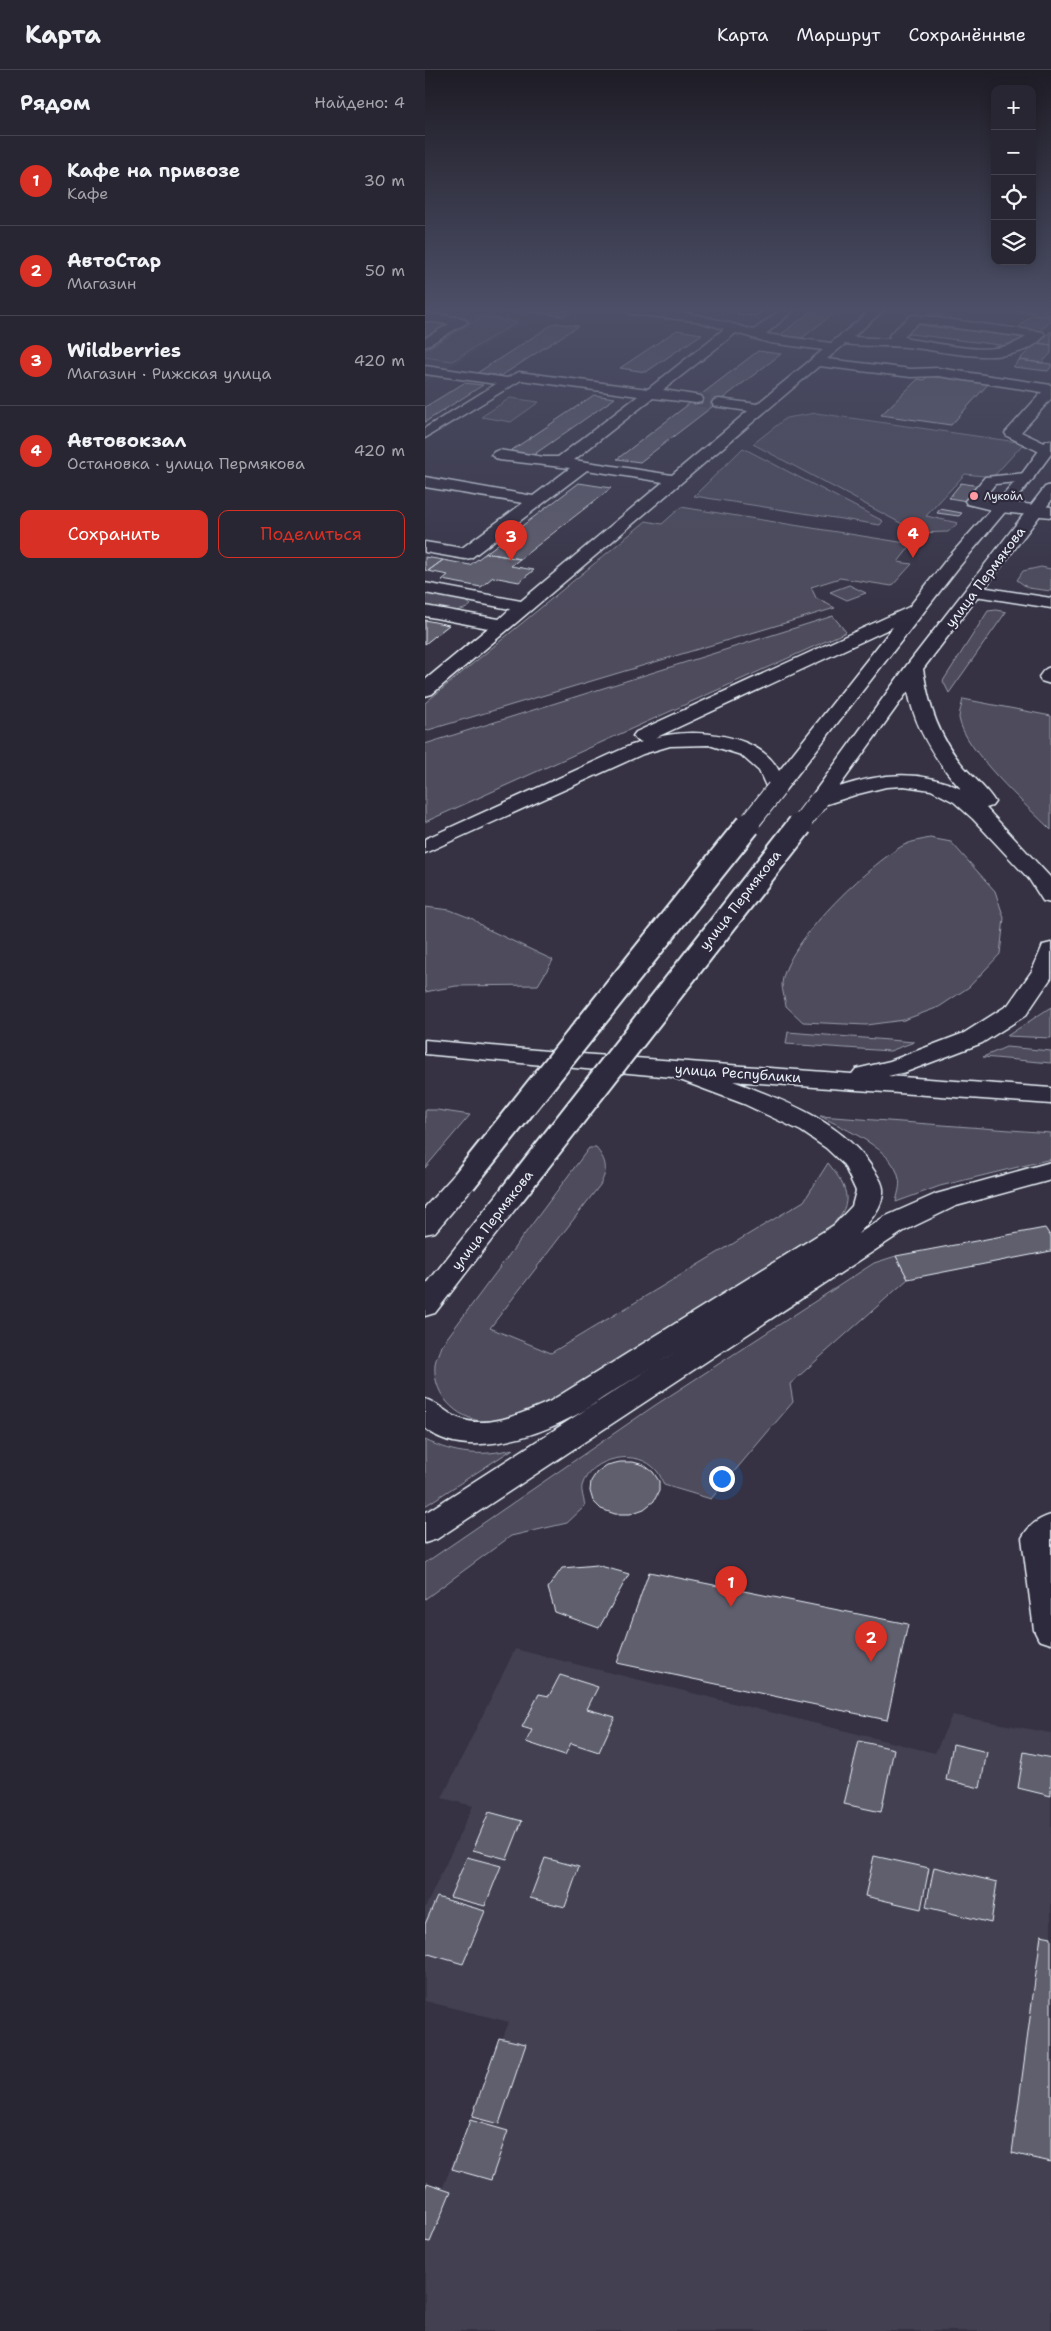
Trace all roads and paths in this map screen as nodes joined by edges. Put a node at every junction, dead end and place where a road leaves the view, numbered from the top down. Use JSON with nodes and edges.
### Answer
{"nodes":[{"id":1,"x":455,"y":416,"type":"edge"},
{"id":2,"x":621,"y":416,"type":"edge"},
{"id":3,"x":753,"y":416,"type":"edge"},
{"id":4,"x":1028,"y":416,"type":"edge"},
{"id":5,"x":425,"y":434,"type":"edge"},
{"id":6,"x":1049,"y":447,"type":"edge"},
{"id":7,"x":499,"y":455,"type":"dead end"},
{"id":8,"x":562,"y":462,"type":"junction"},
{"id":9,"x":584,"y":465,"type":"junction"},
{"id":10,"x":1027,"y":478,"type":"junction"},
{"id":11,"x":677,"y":480,"type":"junction"},
{"id":12,"x":425,"y":482,"type":"edge"},
{"id":13,"x":1051,"y":490,"type":"edge"},
{"id":14,"x":536,"y":501,"type":"junction"},
{"id":15,"x":1000,"y":507,"type":"junction"},
{"id":16,"x":1043,"y":511,"type":"edge"},
{"id":17,"x":425,"y":547,"type":"edge"},
{"id":18,"x":425,"y":588,"type":"edge"},
{"id":19,"x":975,"y":591,"type":"junction"},
{"id":20,"x":1051,"y":603,"type":"edge"},
{"id":21,"x":525,"y":607,"type":"junction"},
{"id":22,"x":918,"y":607,"type":"junction"},
{"id":23,"x":425,"y":611,"type":"edge"},
{"id":24,"x":503,"y":626,"type":"junction"},
{"id":25,"x":914,"y":668,"type":"junction"},
{"id":26,"x":1051,"y":672,"type":"edge"},
{"id":27,"x":1051,"y":678,"type":"edge"},
{"id":28,"x":425,"y":690,"type":"edge"},
{"id":29,"x":776,"y":789,"type":"junction"},
{"id":30,"x":818,"y":801,"type":"junction"},
{"id":31,"x":425,"y":836,"type":"edge"},
{"id":32,"x":425,"y":847,"type":"edge"},
{"id":33,"x":1051,"y":872,"type":"edge"},
{"id":34,"x":1051,"y":896,"type":"edge"},
{"id":35,"x":1051,"y":950,"type":"edge"},
{"id":36,"x":426,"y":1048,"type":"edge"},
{"id":37,"x":675,"y":1069,"type":"junction"},
{"id":38,"x":838,"y":1079,"type":"junction"},
{"id":39,"x":1051,"y":1096,"type":"edge"},
{"id":40,"x":1051,"y":1170,"type":"edge"},
{"id":41,"x":425,"y":1224,"type":"edge"},
{"id":42,"x":425,"y":1306,"type":"edge"},
{"id":43,"x":425,"y":1410,"type":"edge"},
{"id":44,"x":1051,"y":1528,"type":"edge"},
{"id":45,"x":425,"y":1530,"type":"edge"},
{"id":46,"x":1051,"y":1630,"type":"edge"}],
"edges":[{"from":1,"to":5,"type":"main road"},
{"from":2,"to":8,"type":"main road"},
{"from":3,"to":11,"type":"main road"},
{"from":4,"to":6,"type":"main road"},
{"from":6,"to":10,"type":"main road"},
{"from":7,"to":8,"type":"main road"},
{"from":8,"to":9,"type":"main road"},
{"from":9,"to":11,"type":"main road"},
{"from":9,"to":14,"type":"main road"},
{"from":10,"to":15,"type":"main road"},
{"from":10,"to":15,"type":"main road"},
{"from":11,"to":21,"type":"main road"},
{"from":12,"to":14,"type":"main road"},
{"from":13,"to":16,"type":"main road","name":"улица Пермякова"},
{"from":14,"to":17,"type":"main road"},
{"from":15,"to":16,"type":"main road"},
{"from":15,"to":22,"type":"main road"},
{"from":16,"to":19,"type":"main road","name":"улица Пермякова"},
{"from":18,"to":21,"type":"main road"},
{"from":19,"to":20,"type":"main road"},
{"from":19,"to":25,"type":"main road","name":"улица Пермякова"},
{"from":21,"to":24,"type":"main road"},
{"from":22,"to":29,"type":"main road"},
{"from":22,"to":31,"type":"main road"},
{"from":23,"to":24,"type":"main road"},
{"from":24,"to":28,"type":"main road"},
{"from":25,"to":30,"type":"main road","name":"улица Пермякова"},
{"from":25,"to":33,"type":"main road"},
{"from":26,"to":27,"type":"main road"},
{"from":29,"to":32,"type":"main road"},
{"from":29,"to":41,"type":"main road","bridge":true},
{"from":30,"to":34,"type":"main road"},
{"from":30,"to":42,"type":"main road","name":"улица Пермякова","bridge":true},
{"from":35,"to":38,"type":"main road"},
{"from":36,"to":37,"type":"main road","name":"улица Республики"},
{"from":37,"to":38,"type":"main road","name":"улица Республики"},
{"from":37,"to":43,"type":"main road"},
{"from":38,"to":39,"type":"main road","name":"улица Республики"},
{"from":40,"to":45,"type":"main road"},
{"from":44,"to":46,"type":"main road"}]}
